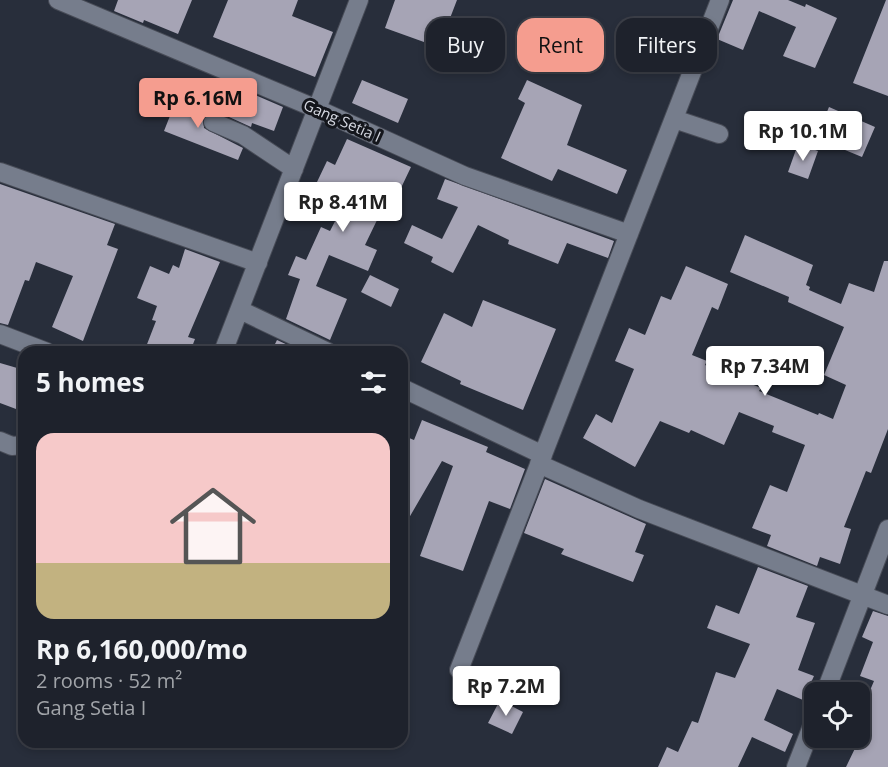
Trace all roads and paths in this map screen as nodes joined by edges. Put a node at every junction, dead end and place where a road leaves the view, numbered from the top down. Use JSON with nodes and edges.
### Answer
{"nodes":[{"id":1,"x":58,"y":0,"type":"edge"},
{"id":2,"x":359,"y":0,"type":"edge"},
{"id":3,"x":720,"y":0,"type":"edge"},
{"id":4,"x":87,"y":5,"type":"edge"},
{"id":5,"x":317,"y":109,"type":"junction"},
{"id":6,"x":674,"y":119,"type":"junction"},
{"id":7,"x":213,"y":122,"type":"dead end"},
{"id":8,"x":719,"y":134,"type":"dead end"},
{"id":9,"x":294,"y":169,"type":"junction"},
{"id":10,"x":0,"y":172,"type":"edge"},
{"id":11,"x":629,"y":234,"type":"junction"},
{"id":12,"x":258,"y":263,"type":"junction"},
{"id":13,"x":240,"y":310,"type":"junction"},
{"id":14,"x":0,"y":334,"type":"edge"},
{"id":15,"x":31,"y":346,"type":"edge"},
{"id":16,"x":225,"y":346,"type":"edge"},
{"id":17,"x":315,"y":346,"type":"edge"},
{"id":18,"x":408,"y":391,"type":"edge"},
{"id":19,"x":0,"y":441,"type":"edge"},
{"id":20,"x":18,"y":446,"type":"edge"},
{"id":21,"x":541,"y":460,"type":"junction"},
{"id":22,"x":888,"y":529,"type":"edge"},
{"id":23,"x":863,"y":597,"type":"junction"},
{"id":24,"x":888,"y":605,"type":"edge"},
{"id":25,"x":459,"y":670,"type":"dead end"},
{"id":26,"x":829,"y":682,"type":"edge"},
{"id":27,"x":804,"y":747,"type":"edge"},
{"id":28,"x":796,"y":767,"type":"edge"}],
"edges":[{"from":1,"to":4,"type":"street","name":"Gang Setia I"},
{"from":2,"to":5,"type":"street"},
{"from":3,"to":6,"type":"street"},
{"from":4,"to":5,"type":"street","name":"Gang Setia I"},
{"from":5,"to":9,"type":"street"},
{"from":5,"to":11,"type":"street","name":"Gang Setia I"},
{"from":6,"to":8,"type":"street"},
{"from":6,"to":11,"type":"street"},
{"from":7,"to":9,"type":"street"},
{"from":9,"to":12,"type":"street"},
{"from":10,"to":12,"type":"street"},
{"from":11,"to":21,"type":"street"},
{"from":12,"to":13,"type":"street"},
{"from":13,"to":16,"type":"street"},
{"from":13,"to":17,"type":"street"},
{"from":14,"to":15,"type":"street"},
{"from":18,"to":21,"type":"street"},
{"from":19,"to":20,"type":"street"},
{"from":21,"to":23,"type":"street"},
{"from":21,"to":25,"type":"street"},
{"from":22,"to":23,"type":"street"},
{"from":23,"to":24,"type":"street"},
{"from":23,"to":26,"type":"street"},
{"from":27,"to":28,"type":"street"}]}
